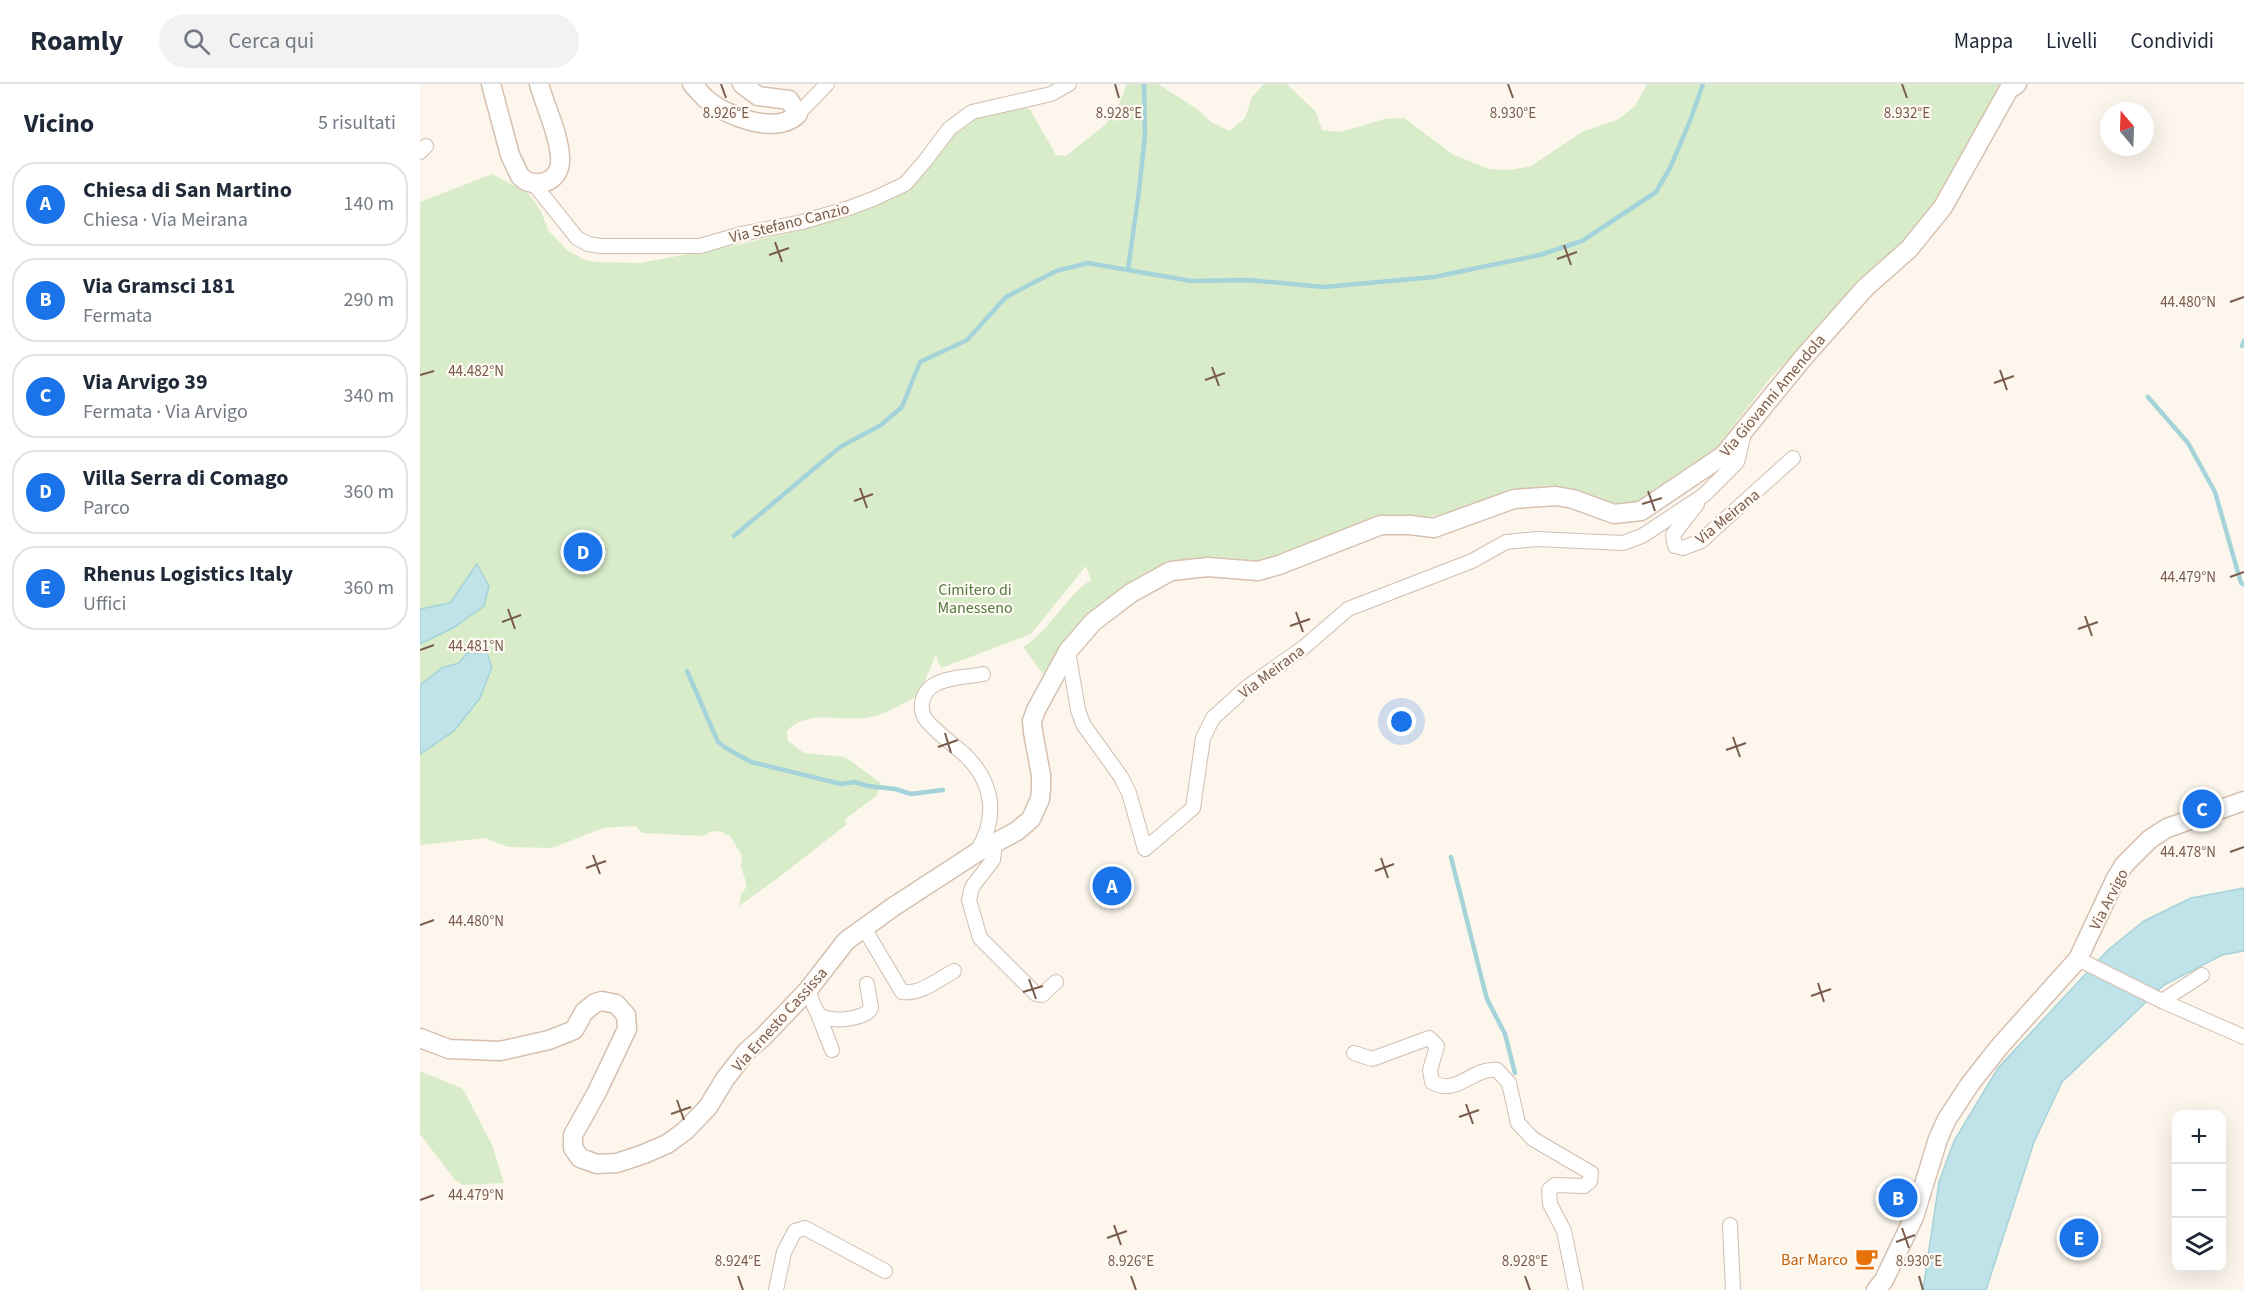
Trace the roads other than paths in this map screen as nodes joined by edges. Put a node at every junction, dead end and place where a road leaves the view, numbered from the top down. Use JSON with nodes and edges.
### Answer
{"nodes":[{"id":1,"x":491,"y":84,"type":"edge"},
{"id":2,"x":539,"y":84,"type":"edge"},
{"id":3,"x":692,"y":84,"type":"edge"},
{"id":4,"x":742,"y":84,"type":"edge"},
{"id":5,"x":827,"y":84,"type":"edge"},
{"id":6,"x":1069,"y":84,"type":"edge"},
{"id":7,"x":2017,"y":84,"type":"edge"},
{"id":8,"x":798,"y":114,"type":"junction"},
{"id":9,"x":533,"y":183,"type":"junction"},
{"id":10,"x":1744,"y":431,"type":"junction"},
{"id":11,"x":1794,"y":458,"type":"dead end"},
{"id":12,"x":1704,"y":495,"type":"junction"},
{"id":13,"x":1068,"y":651,"type":"junction"},
{"id":14,"x":983,"y":674,"type":"dead end"},
{"id":15,"x":2244,"y":801,"type":"edge"},
{"id":16,"x":995,"y":843,"type":"junction"},
{"id":17,"x":976,"y":853,"type":"junction"},
{"id":18,"x":864,"y":928,"type":"junction"},
{"id":19,"x":2081,"y":962,"type":"junction"},
{"id":20,"x":954,"y":971,"type":"dead end"},
{"id":21,"x":2202,"y":975,"type":"dead end"},
{"id":22,"x":1056,"y":982,"type":"dead end"},
{"id":23,"x":867,"y":984,"type":"dead end"},
{"id":24,"x":808,"y":990,"type":"junction"},
{"id":25,"x":2162,"y":1001,"type":"junction"},
{"id":26,"x":818,"y":1014,"type":"junction"},
{"id":27,"x":2244,"y":1037,"type":"edge"},
{"id":28,"x":420,"y":1038,"type":"edge"},
{"id":29,"x":832,"y":1050,"type":"dead end"},
{"id":30,"x":1354,"y":1053,"type":"dead end"},
{"id":31,"x":1730,"y":1225,"type":"dead end"},
{"id":32,"x":885,"y":1271,"type":"dead end"},
{"id":33,"x":776,"y":1290,"type":"edge"},
{"id":34,"x":1576,"y":1290,"type":"edge"},
{"id":35,"x":1733,"y":1290,"type":"edge"},
{"id":36,"x":1876,"y":1290,"type":"edge"}],
"edges":[{"from":1,"to":9,"type":"street"},
{"from":2,"to":9,"type":"street"},
{"from":3,"to":8,"type":"street"},
{"from":4,"to":8,"type":"street"},
{"from":5,"to":8,"type":"street"},
{"from":6,"to":9,"type":"street","name":"Via Stefano Canzio"},
{"from":7,"to":10,"type":"street","name":"Via Giovanni Amendola"},
{"from":10,"to":12,"type":"street","name":"Via Meirana"},
{"from":10,"to":13,"type":"street","name":"Via Giovanni Amendola"},
{"from":11,"to":12,"type":"street","name":"Via Meirana"},
{"from":12,"to":13,"type":"street","name":"Via Meirana"},
{"from":13,"to":16,"type":"street","name":"Via Ernesto Cassissa"},
{"from":14,"to":17,"type":"street"},
{"from":15,"to":19,"type":"street","name":"Via Arvigo"},
{"from":16,"to":17,"type":"street","name":"Via Ernesto Cassissa"},
{"from":16,"to":22,"type":"street"},
{"from":17,"to":18,"type":"street","name":"Via Ernesto Cassissa"},
{"from":18,"to":20,"type":"street"},
{"from":18,"to":24,"type":"street","name":"Via Ernesto Cassissa"},
{"from":19,"to":25,"type":"street"},
{"from":19,"to":36,"type":"street","name":"Via Arvigo"},
{"from":21,"to":25,"type":"street"},
{"from":23,"to":26,"type":"street"},
{"from":24,"to":26,"type":"street"},
{"from":24,"to":28,"type":"street","name":"Via Ernesto Cassissa"},
{"from":25,"to":27,"type":"street"},
{"from":26,"to":29,"type":"street"},
{"from":30,"to":34,"type":"street"},
{"from":31,"to":35,"type":"street"},
{"from":32,"to":33,"type":"street"}]}
